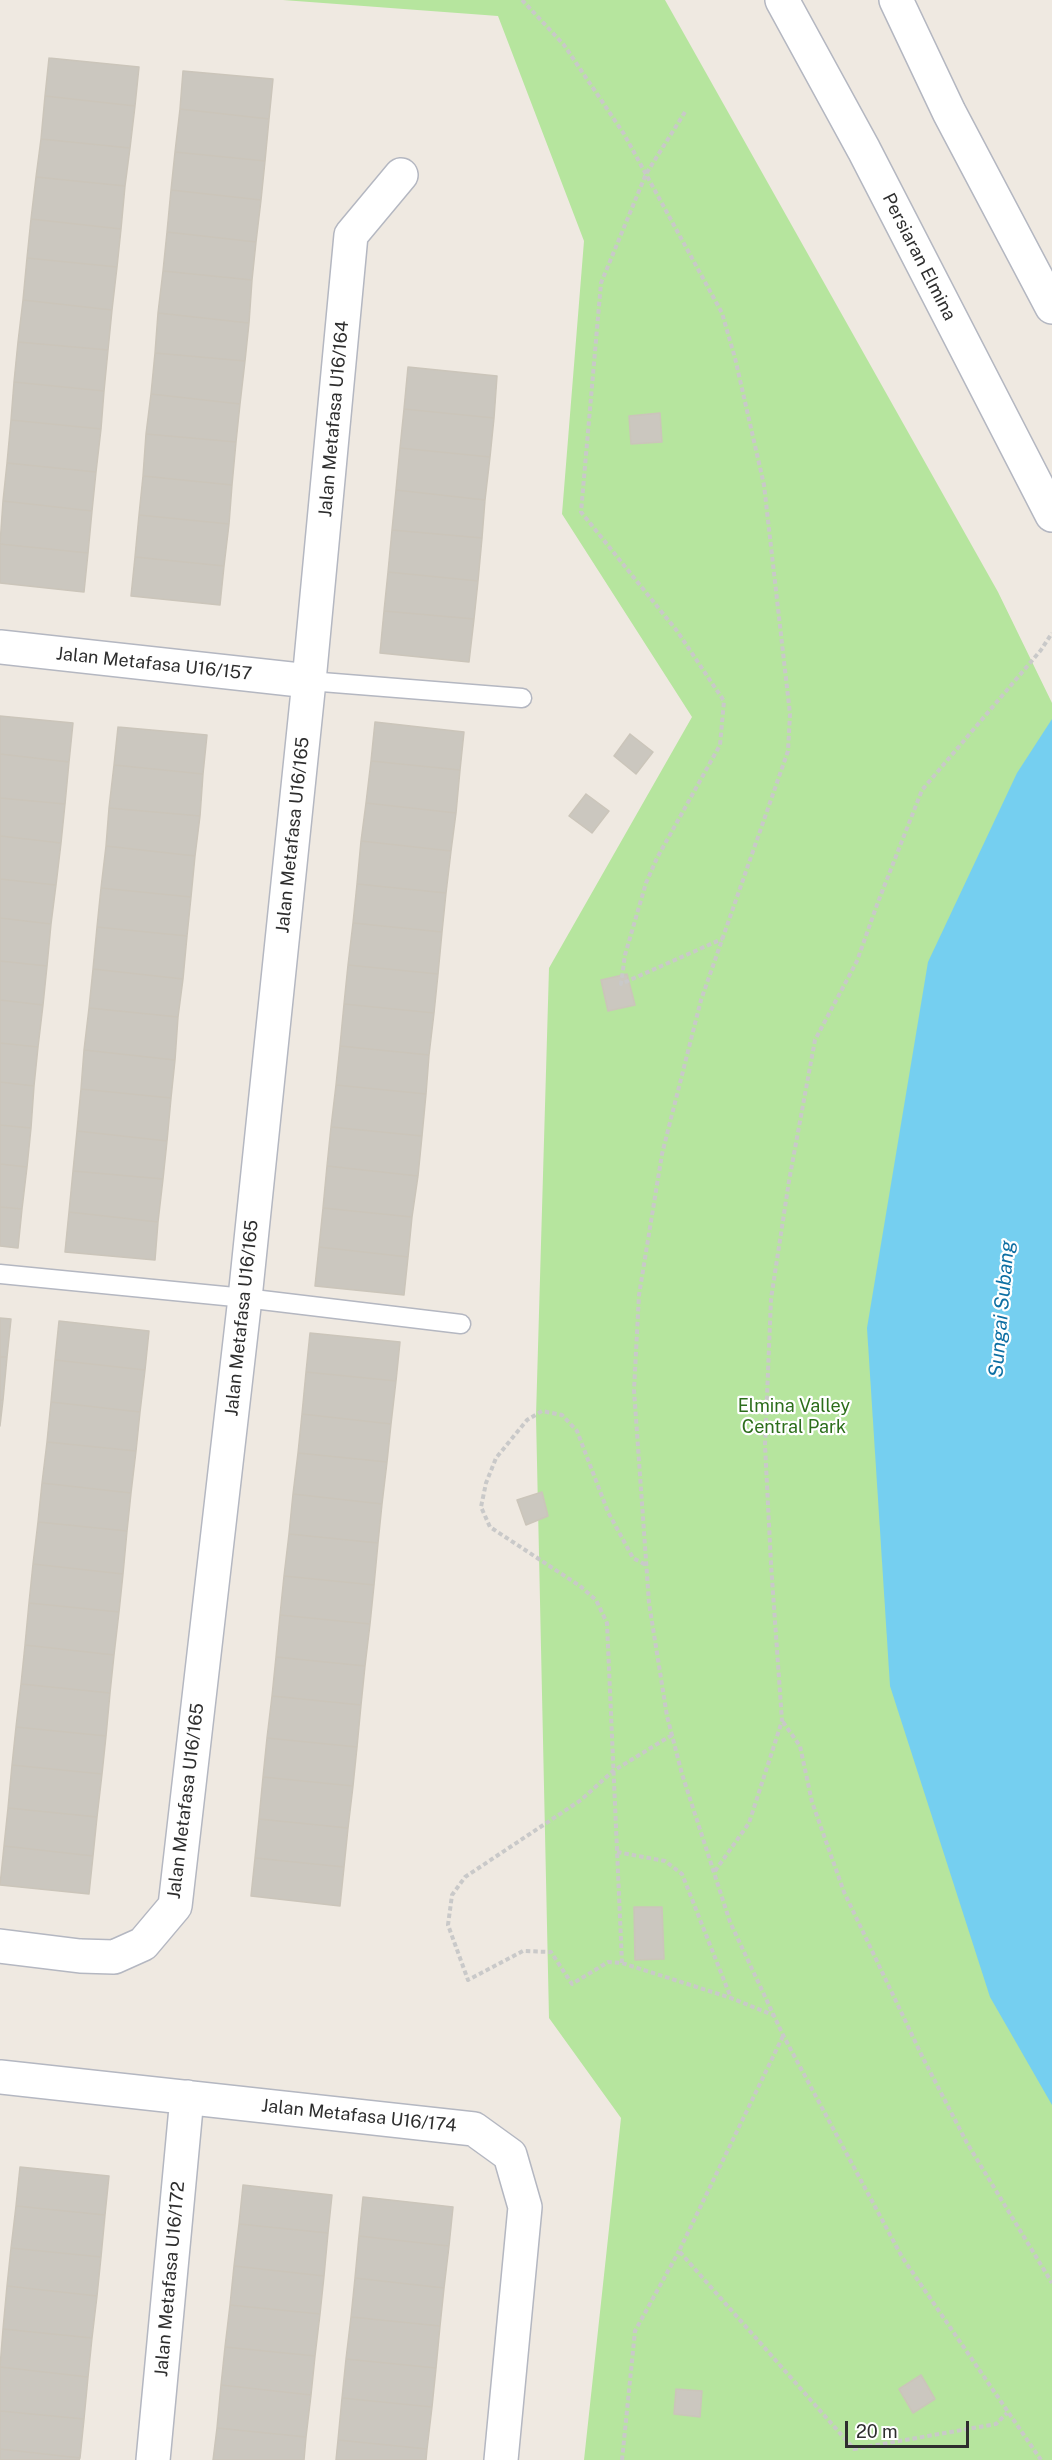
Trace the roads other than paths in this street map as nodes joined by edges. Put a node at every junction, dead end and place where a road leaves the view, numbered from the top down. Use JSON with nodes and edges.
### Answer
{"nodes":[{"id":1,"x":782,"y":0,"type":"edge"},
{"id":2,"x":896,"y":0,"type":"edge"},
{"id":3,"x":401,"y":175,"type":"dead end"},
{"id":4,"x":1052,"y":307,"type":"edge"},
{"id":5,"x":1052,"y":515,"type":"edge"},
{"id":6,"x":0,"y":647,"type":"edge"},
{"id":7,"x":309,"y":681,"type":"junction"},
{"id":8,"x":522,"y":698,"type":"dead end"},
{"id":9,"x":0,"y":1274,"type":"edge"},
{"id":10,"x":245,"y":1298,"type":"junction"},
{"id":11,"x":461,"y":1324,"type":"dead end"},
{"id":12,"x":0,"y":1946,"type":"edge"},
{"id":13,"x":0,"y":2077,"type":"edge"},
{"id":14,"x":187,"y":2097,"type":"junction"},
{"id":15,"x":153,"y":2460,"type":"edge"},
{"id":16,"x":501,"y":2460,"type":"edge"}],
"edges":[{"from":1,"to":5,"type":"street","name":"Persiaran Elmina"},
{"from":2,"to":4,"type":"street"},
{"from":3,"to":7,"type":"street","name":"Jalan Metafasa U16/164"},
{"from":6,"to":7,"type":"street","name":"Jalan Metafasa U16/157"},
{"from":7,"to":8,"type":"lane"},
{"from":7,"to":10,"type":"street","name":"Jalan Metafasa U16/165"},
{"from":9,"to":10,"type":"lane"},
{"from":10,"to":11,"type":"lane"},
{"from":10,"to":12,"type":"street","name":"Jalan Metafasa U16/165"},
{"from":13,"to":14,"type":"street","name":"Jalan Metafasa U16/174"},
{"from":14,"to":15,"type":"street","name":"Jalan Metafasa U16/172"},
{"from":14,"to":16,"type":"street","name":"Jalan Metafasa U16/174"}]}
